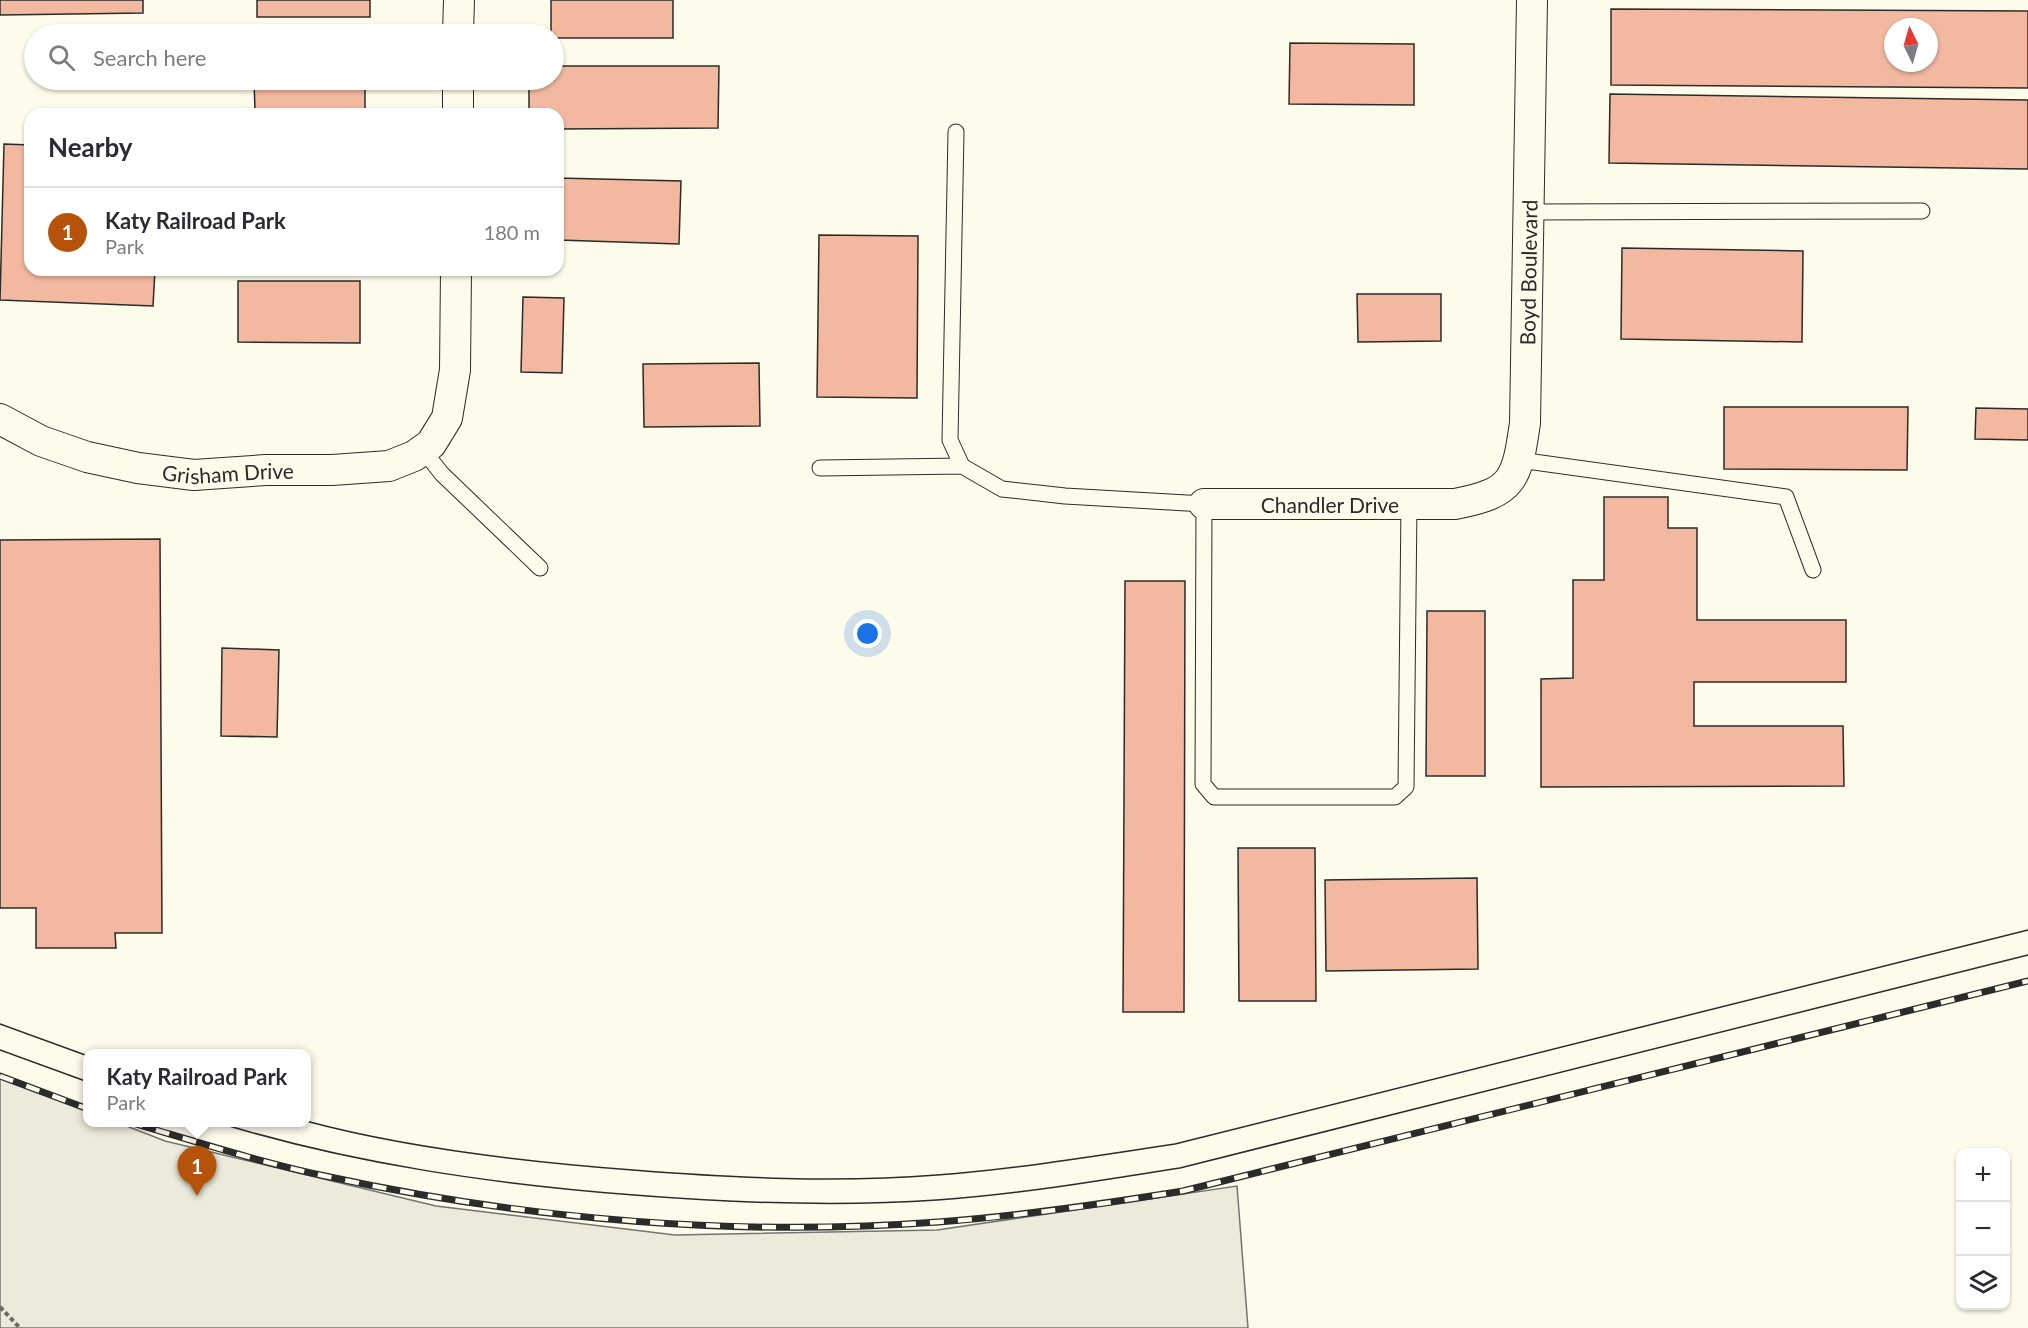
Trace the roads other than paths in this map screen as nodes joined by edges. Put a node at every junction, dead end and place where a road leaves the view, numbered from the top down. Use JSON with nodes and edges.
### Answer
{"nodes":[{"id":1,"x":459,"y":0,"type":"edge"},
{"id":2,"x":1532,"y":0,"type":"edge"},
{"id":3,"x":458,"y":24,"type":"edge"},
{"id":4,"x":458,"y":90,"type":"edge"},
{"id":5,"x":458,"y":108,"type":"edge"},
{"id":6,"x":956,"y":132,"type":"dead end"},
{"id":7,"x":1923,"y":211,"type":"dead end"},
{"id":8,"x":1528,"y":212,"type":"junction"},
{"id":9,"x":456,"y":276,"type":"edge"},
{"id":10,"x":0,"y":419,"type":"edge"},
{"id":11,"x":423,"y":450,"type":"junction"},
{"id":12,"x":1520,"y":460,"type":"junction"},
{"id":13,"x":962,"y":466,"type":"junction"},
{"id":14,"x":820,"y":468,"type":"dead end"},
{"id":15,"x":1204,"y":504,"type":"junction"},
{"id":16,"x":1409,"y":504,"type":"junction"},
{"id":17,"x":1455,"y":504,"type":"joint"},
{"id":18,"x":540,"y":568,"type":"dead end"},
{"id":19,"x":1813,"y":570,"type":"dead end"}],
"edges":[{"from":1,"to":3,"type":"street"},
{"from":2,"to":8,"type":"street","name":"Boyd Boulevard"},
{"from":4,"to":5,"type":"street"},
{"from":6,"to":13,"type":"lane"},
{"from":7,"to":8,"type":"lane"},
{"from":8,"to":12,"type":"street","name":"Boyd Boulevard"},
{"from":9,"to":11,"type":"street","name":"Grisham Drive"},
{"from":10,"to":11,"type":"street","name":"Grisham Drive"},
{"from":11,"to":18,"type":"lane"},
{"from":12,"to":17,"type":"street","name":"Boyd Boulevard"},
{"from":12,"to":19,"type":"lane"},
{"from":13,"to":14,"type":"lane"},
{"from":13,"to":15,"type":"lane"},
{"from":15,"to":16,"type":"street","name":"Chandler Drive"},
{"from":15,"to":16,"type":"lane"},
{"from":16,"to":17,"type":"street","name":"Chandler Drive"}]}
